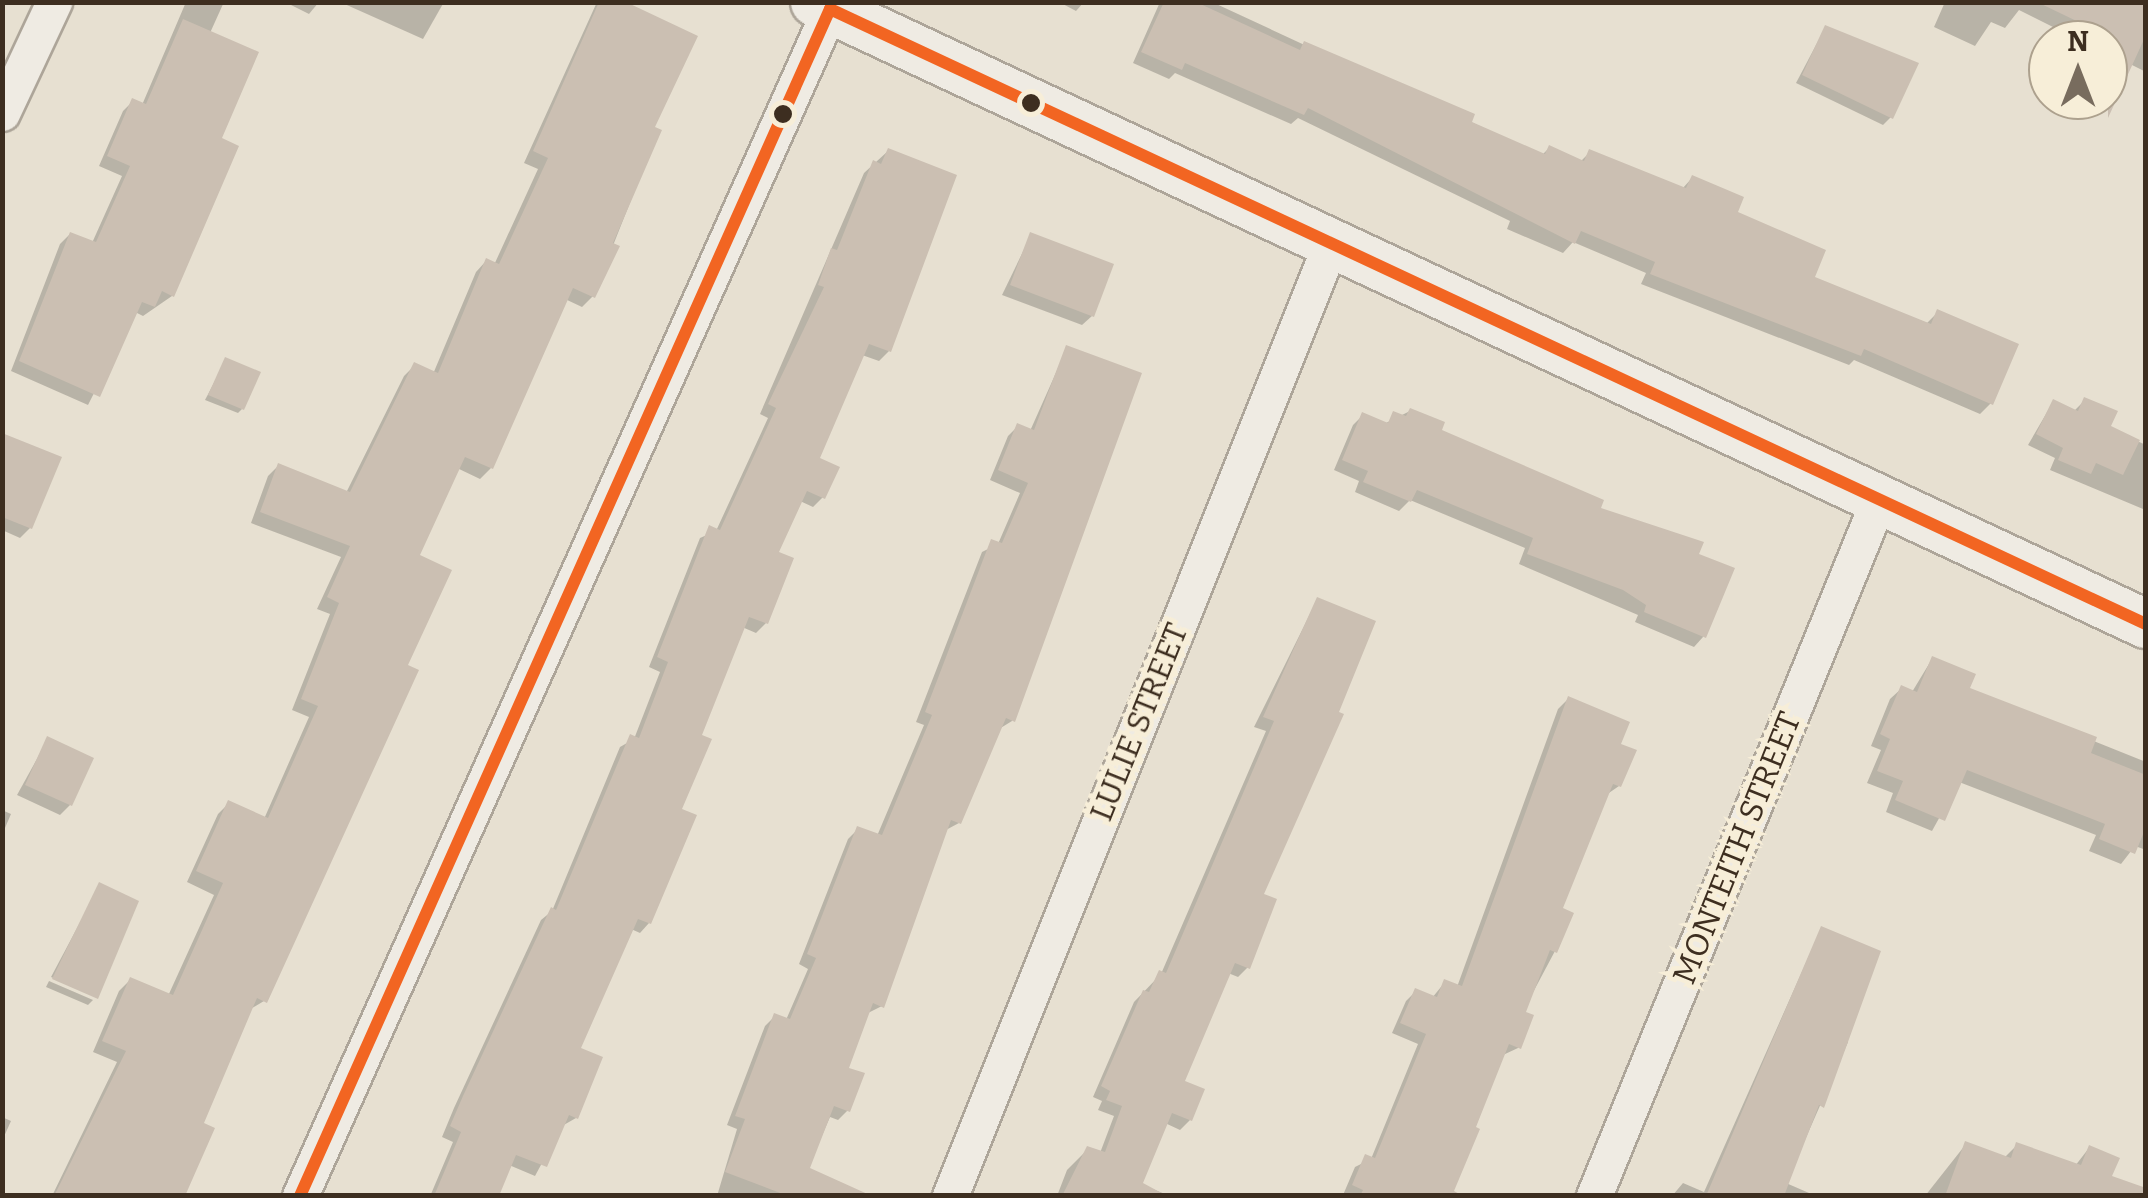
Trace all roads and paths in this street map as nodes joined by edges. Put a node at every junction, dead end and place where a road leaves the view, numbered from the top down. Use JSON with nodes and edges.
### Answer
{"nodes":[{"id":1,"x":54,"y":2,"type":"edge"},
{"id":2,"x":822,"y":6,"type":"edge"},
{"id":3,"x":2,"y":114,"type":"edge"},
{"id":4,"x":1329,"y":248,"type":"junction"},
{"id":5,"x":1879,"y":499,"type":"junction"},
{"id":6,"x":2146,"y":624,"type":"edge"},
{"id":7,"x":300,"y":1196,"type":"edge"},
{"id":8,"x":950,"y":1196,"type":"edge"},
{"id":9,"x":1594,"y":1196,"type":"edge"}],
"edges":[{"from":1,"to":3,"type":"street"},
{"from":2,"to":4,"type":"street"},
{"from":2,"to":7,"type":"street"},
{"from":4,"to":5,"type":"street"},
{"from":4,"to":8,"type":"street","name":"LULIE STREET"},
{"from":5,"to":6,"type":"street"},
{"from":5,"to":9,"type":"street","name":"MONTEITH STREET"}]}
